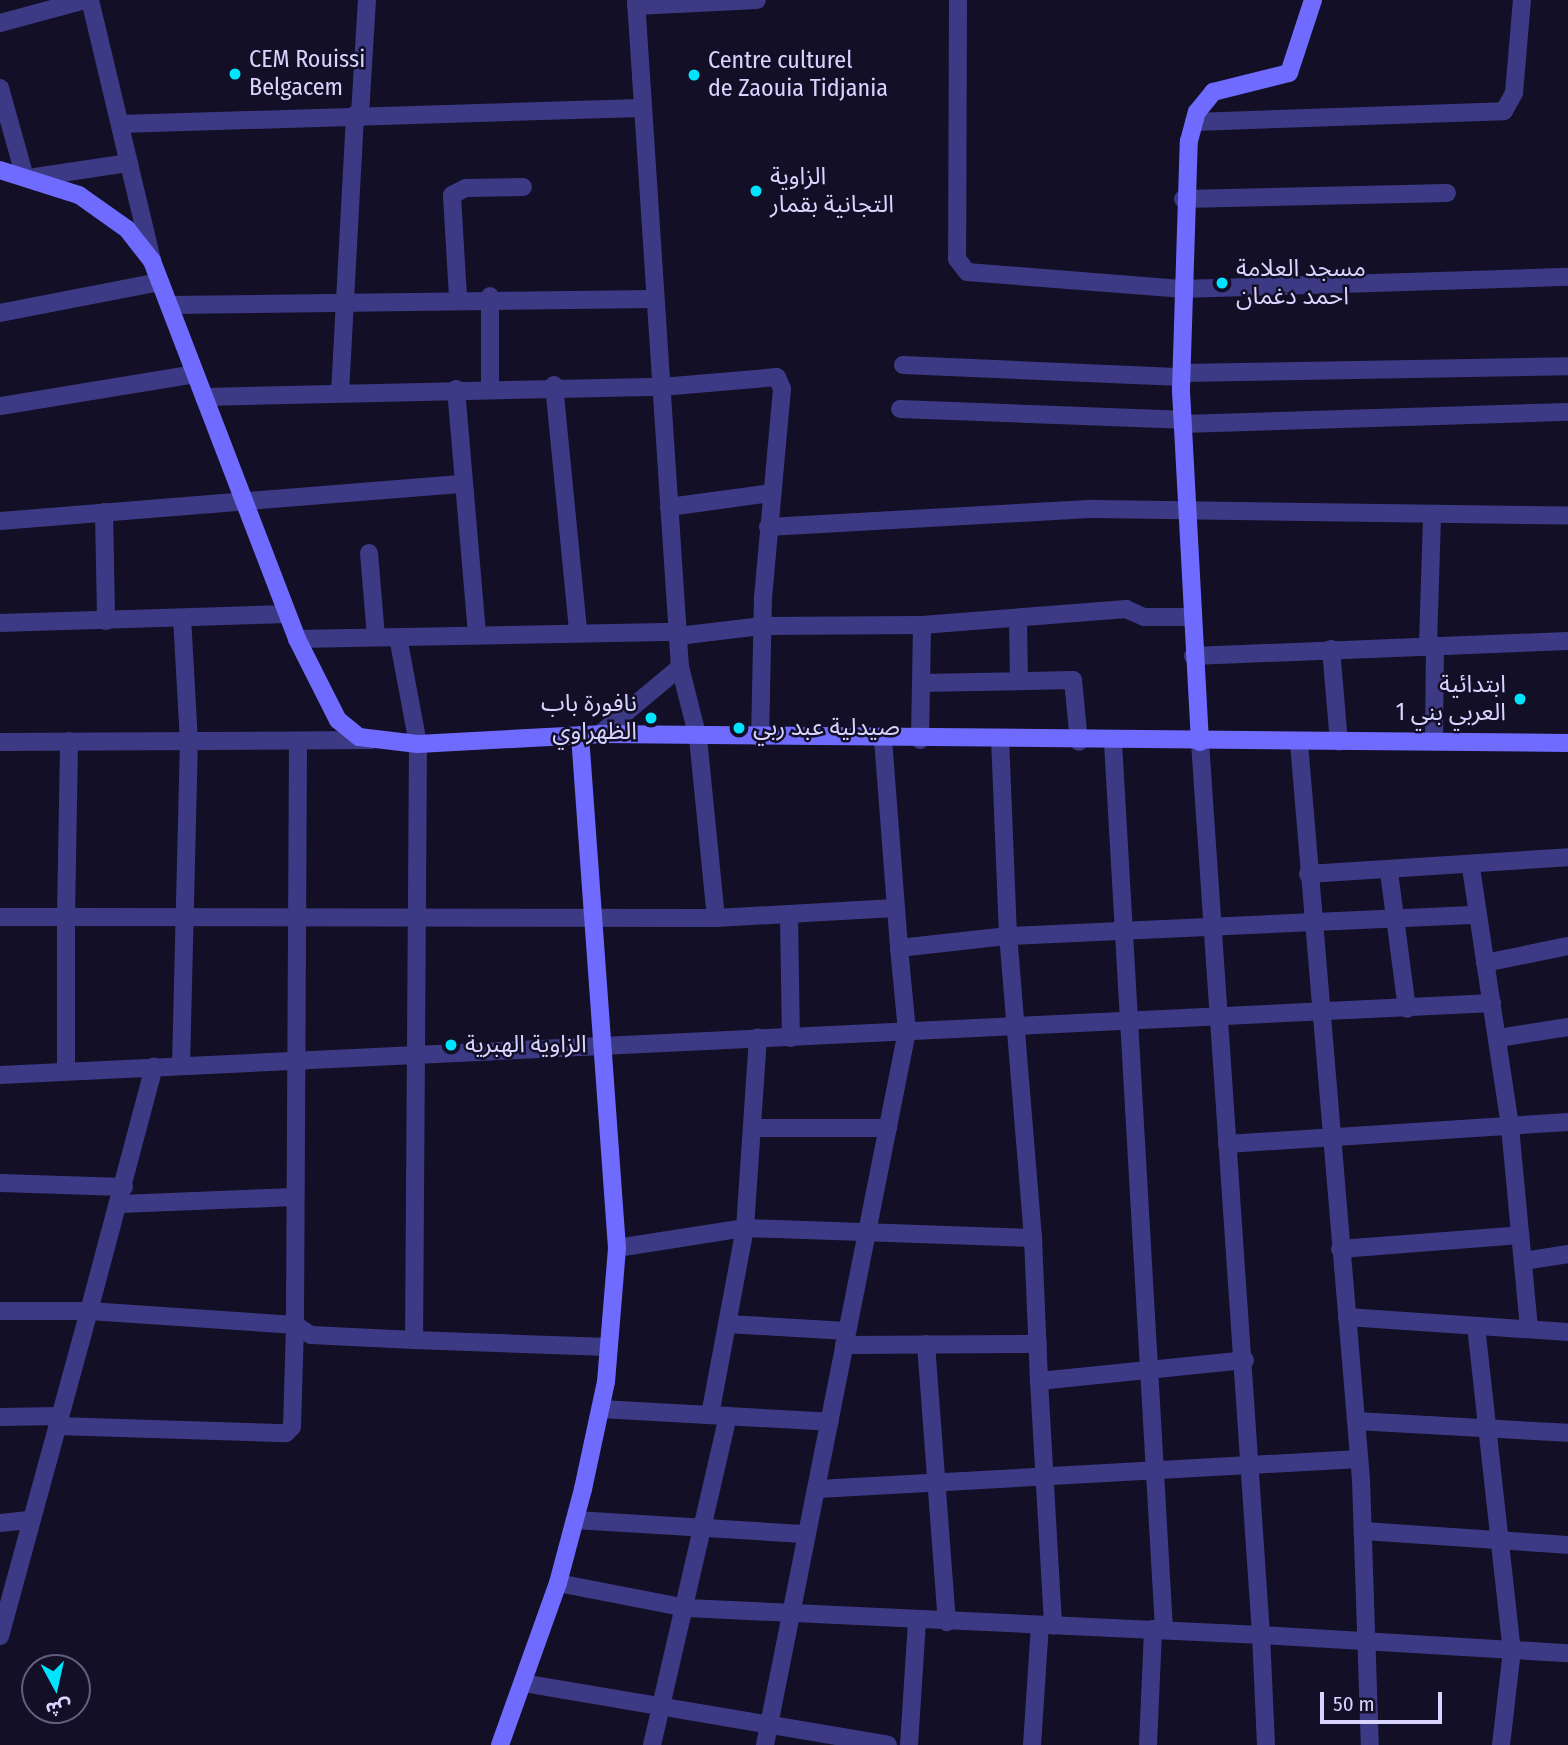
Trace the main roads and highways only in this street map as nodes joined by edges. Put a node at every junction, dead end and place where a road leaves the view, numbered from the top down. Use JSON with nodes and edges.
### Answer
{"nodes":[{"id":1,"x":1313,"y":0,"type":"edge"},
{"id":2,"x":0,"y":170,"type":"edge"},
{"id":3,"x":580,"y":736,"type":"junction"},
{"id":4,"x":1200,"y":741,"type":"junction"},
{"id":5,"x":1568,"y":743,"type":"edge"},
{"id":6,"x":500,"y":1745,"type":"edge"}],
"edges":[{"from":1,"to":4,"type":"main road"},
{"from":2,"to":3,"type":"main road"},
{"from":3,"to":4,"type":"main road"},
{"from":3,"to":6,"type":"main road"},
{"from":4,"to":5,"type":"main road"}]}
